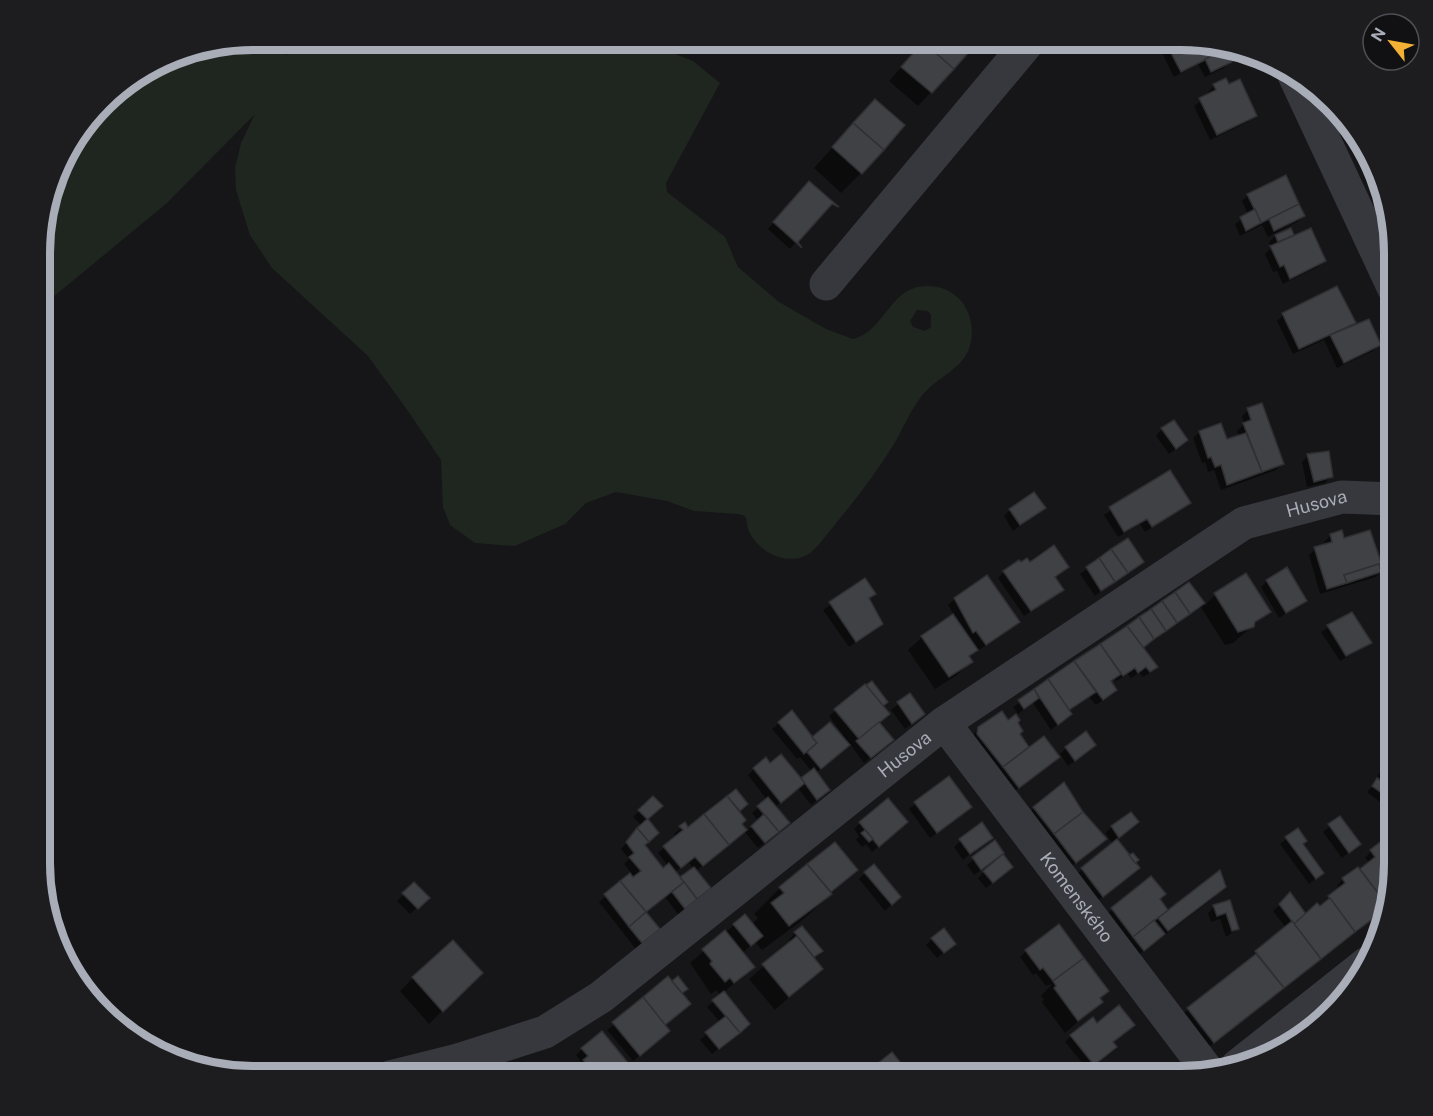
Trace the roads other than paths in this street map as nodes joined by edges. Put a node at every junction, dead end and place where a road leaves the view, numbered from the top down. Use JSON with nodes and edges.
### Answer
{"nodes":[{"id":1,"x":1022,"y":50,"type":"edge"},
{"id":2,"x":1301,"y":90,"type":"edge"},
{"id":3,"x":1384,"y":268,"type":"edge"},
{"id":4,"x":826,"y":284,"type":"dead end"},
{"id":5,"x":1384,"y":499,"type":"edge"},
{"id":6,"x":944,"y":723,"type":"junction"},
{"id":7,"x":1346,"y":980,"type":"edge"},
{"id":8,"x":1256,"y":1052,"type":"edge"},
{"id":9,"x":1203,"y":1065,"type":"edge"},
{"id":10,"x":466,"y":1066,"type":"edge"}],
"edges":[{"from":1,"to":4,"type":"street"},
{"from":2,"to":3,"type":"street"},
{"from":5,"to":6,"type":"street","name":"Husova"},
{"from":6,"to":9,"type":"street","name":"Komenského"},
{"from":6,"to":10,"type":"street","name":"Husova"},
{"from":7,"to":8,"type":"street"}]}
